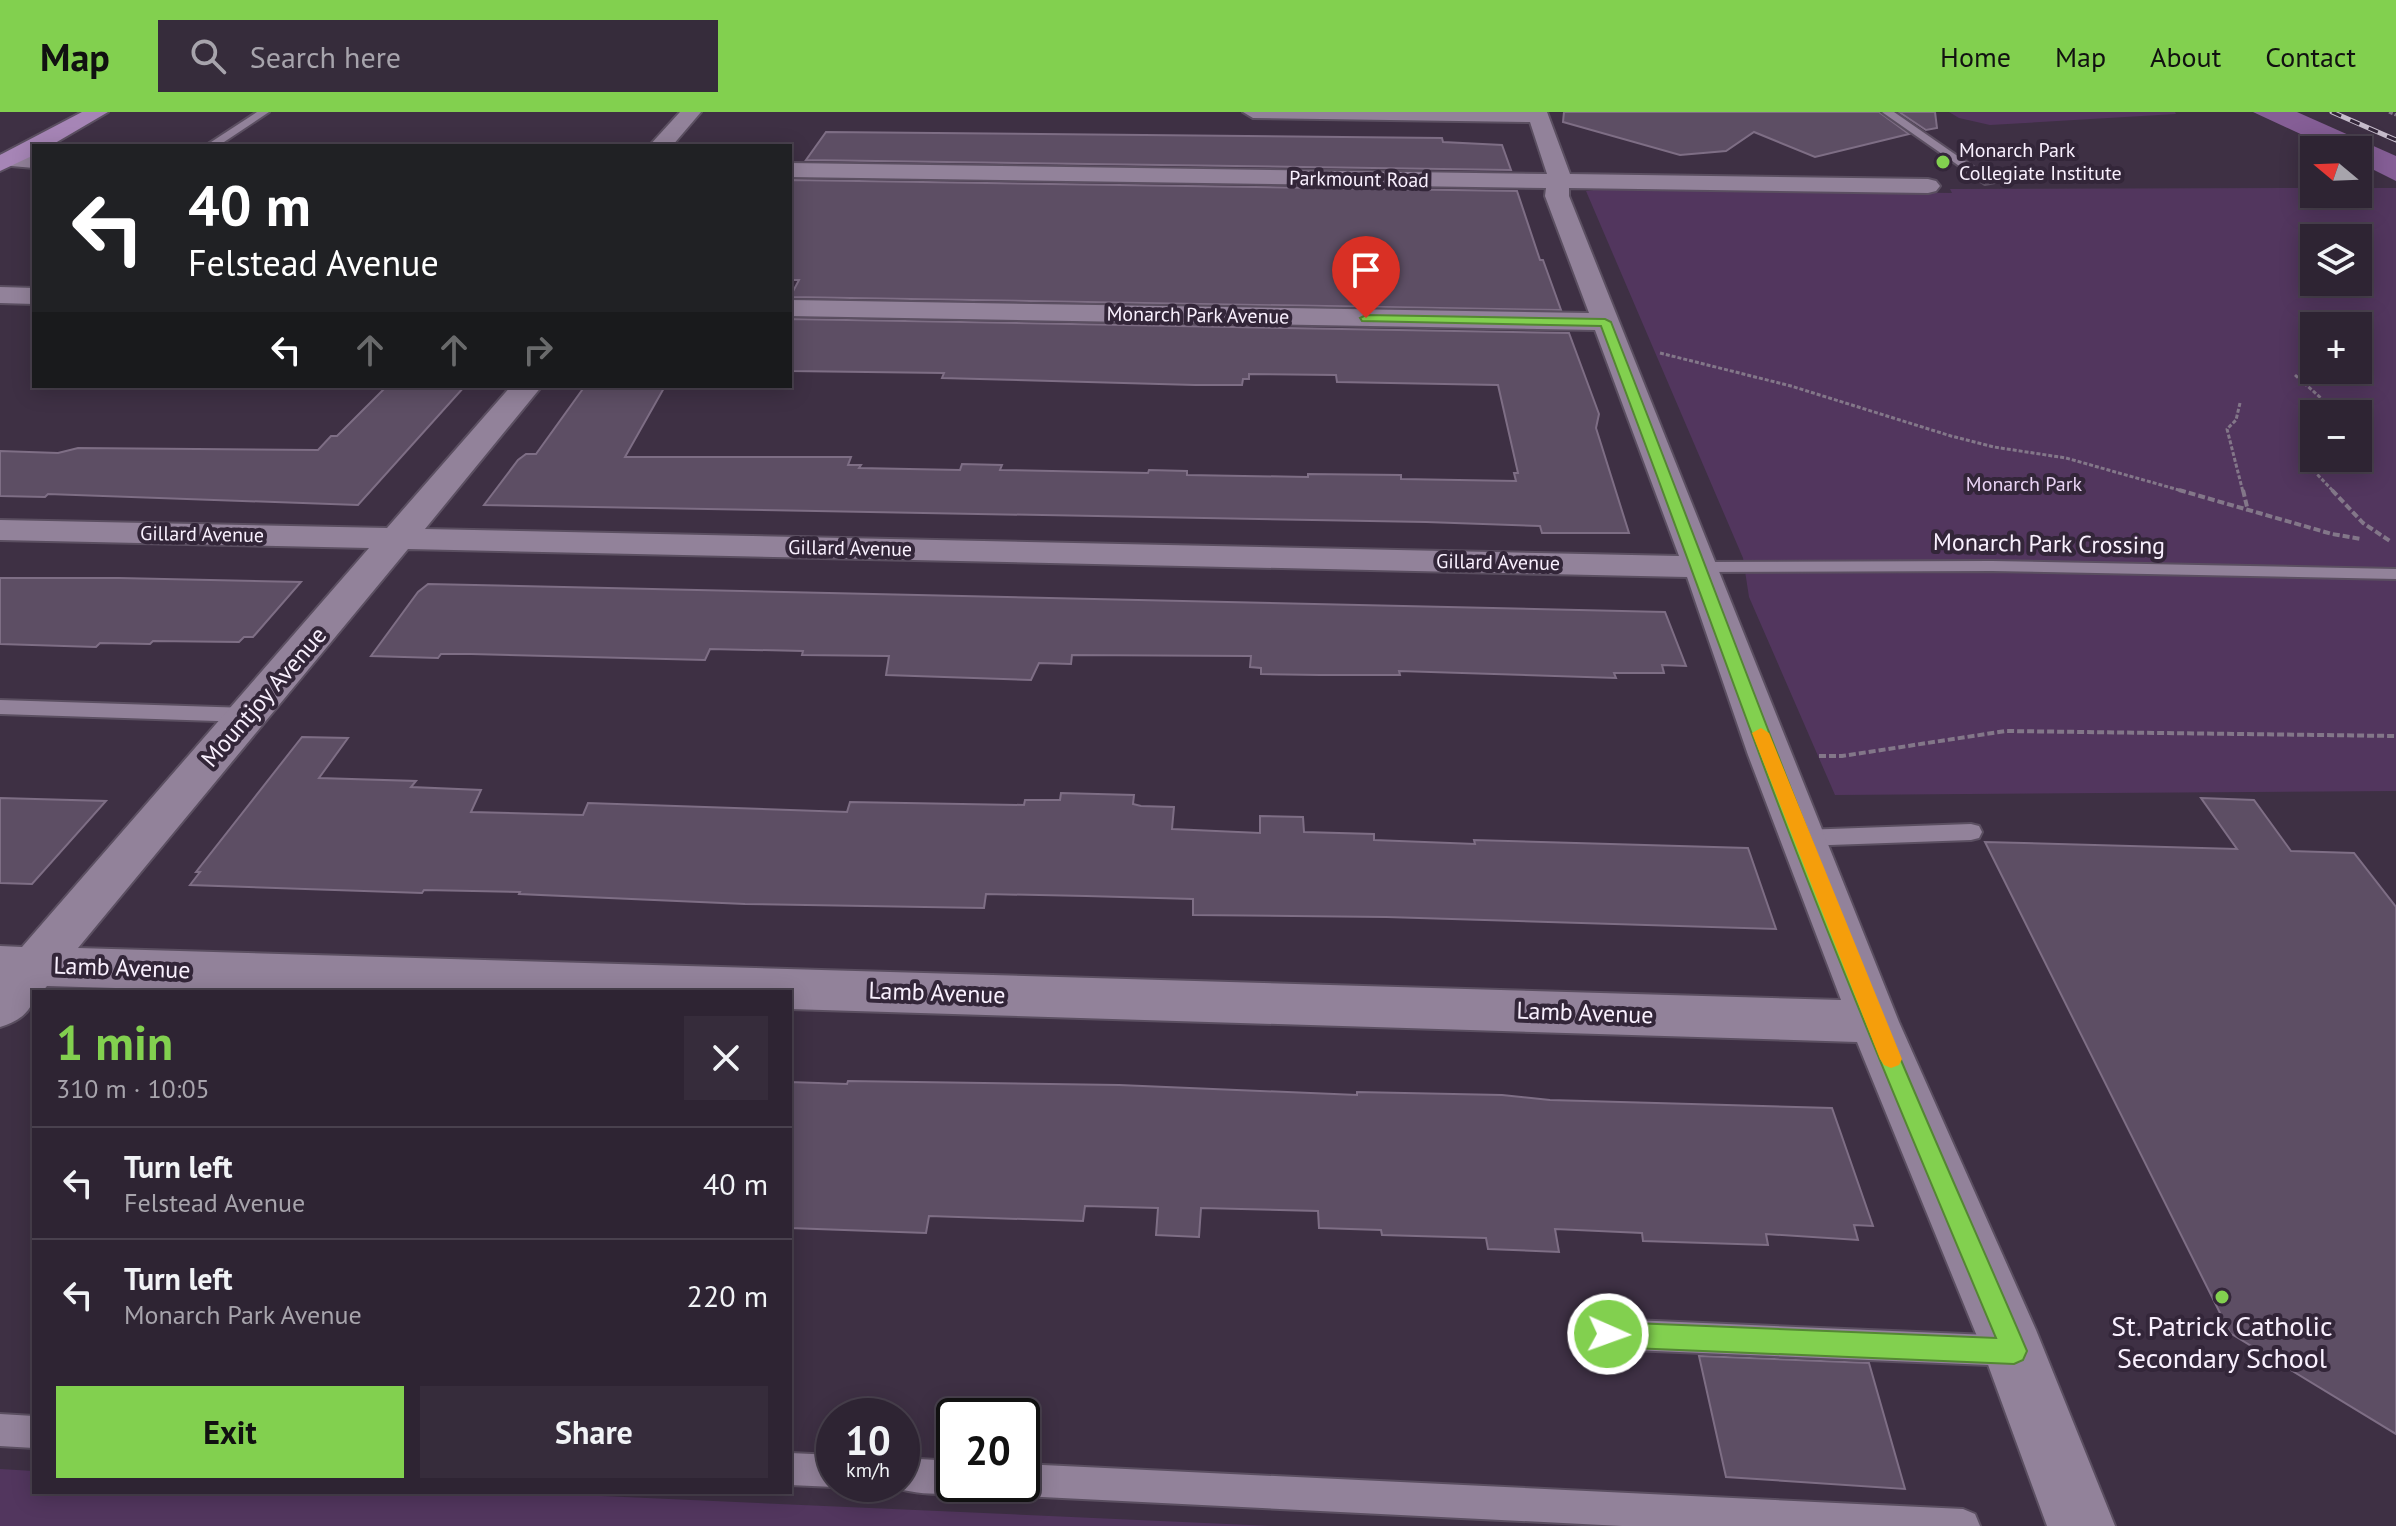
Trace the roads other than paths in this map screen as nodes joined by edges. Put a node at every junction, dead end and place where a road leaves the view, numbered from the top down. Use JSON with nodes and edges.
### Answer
{"nodes":[{"id":1,"x":98,"y":112,"type":"edge"},
{"id":2,"x":264,"y":112,"type":"edge"},
{"id":3,"x":691,"y":112,"type":"edge"},
{"id":4,"x":1253,"y":112,"type":"edge"},
{"id":5,"x":1887,"y":112,"type":"edge"},
{"id":6,"x":1538,"y":114,"type":"edge"},
{"id":7,"x":37,"y":144,"type":"edge"},
{"id":8,"x":213,"y":144,"type":"edge"},
{"id":9,"x":662,"y":144,"type":"edge"},
{"id":10,"x":32,"y":147,"type":"edge"},
{"id":11,"x":32,"y":161,"type":"edge"},
{"id":12,"x":3,"y":162,"type":"edge"},
{"id":13,"x":792,"y":170,"type":"edge"},
{"id":14,"x":1559,"y":182,"type":"junction"},
{"id":15,"x":1989,"y":182,"type":"dead end"},
{"id":16,"x":1928,"y":186,"type":"dead end"},
{"id":17,"x":0,"y":295,"type":"edge"},
{"id":18,"x":32,"y":296,"type":"edge"},
{"id":19,"x":792,"y":308,"type":"edge"},
{"id":20,"x":1605,"y":322,"type":"junction"},
{"id":21,"x":525,"y":388,"type":"edge"},
{"id":22,"x":0,"y":530,"type":"edge"},
{"id":23,"x":400,"y":538,"type":"junction"},
{"id":24,"x":1701,"y":567,"type":"junction"},
{"id":25,"x":2396,"y":574,"type":"edge"},
{"id":26,"x":0,"y":707,"type":"edge"},
{"id":27,"x":248,"y":715,"type":"junction"},
{"id":28,"x":1971,"y":832,"type":"dead end"},
{"id":29,"x":1802,"y":838,"type":"junction"},
{"id":30,"x":18,"y":965,"type":"edge"},
{"id":31,"x":0,"y":1007,"type":"edge"},
{"id":32,"x":1874,"y":1022,"type":"junction"},
{"id":33,"x":1608,"y":1334,"type":"dead end"},
{"id":34,"x":2014,"y":1351,"type":"junction"},
{"id":35,"x":0,"y":1430,"type":"edge"},
{"id":36,"x":32,"y":1432,"type":"edge"},
{"id":37,"x":792,"y":1469,"type":"edge"},
{"id":38,"x":816,"y":1470,"type":"edge"},
{"id":39,"x":1040,"y":1481,"type":"edge"},
{"id":40,"x":1963,"y":1526,"type":"edge"},
{"id":41,"x":2081,"y":1526,"type":"edge"}],
"edges":[{"from":1,"to":7,"type":"main road"},
{"from":2,"to":8,"type":"lane"},
{"from":3,"to":9,"type":"street"},
{"from":4,"to":6,"type":"street"},
{"from":5,"to":15,"type":"lane"},
{"from":6,"to":14,"type":"street"},
{"from":10,"to":12,"type":"main road"},
{"from":11,"to":12,"type":"street"},
{"from":13,"to":14,"type":"street","name":"Parkmount Road"},
{"from":14,"to":16,"type":"street","name":"Parkmount Road"},
{"from":14,"to":20,"type":"street"},
{"from":17,"to":18,"type":"street"},
{"from":19,"to":20,"type":"street","name":"Monarch Park Avenue"},
{"from":20,"to":24,"type":"street"},
{"from":21,"to":23,"type":"street","name":"Mountjoy Avenue"},
{"from":22,"to":23,"type":"street","name":"Gillard Avenue"},
{"from":23,"to":24,"type":"street","name":"Gillard Avenue"},
{"from":23,"to":27,"type":"street","name":"Mountjoy Avenue"},
{"from":24,"to":25,"type":"lane","name":"Monarch Park Crossing"},
{"from":24,"to":29,"type":"street"},
{"from":26,"to":27,"type":"lane"},
{"from":27,"to":30,"type":"street","name":"Mountjoy Avenue"},
{"from":28,"to":29,"type":"lane"},
{"from":29,"to":32,"type":"street"},
{"from":30,"to":31,"type":"street","name":"Mountjoy Avenue"},
{"from":30,"to":32,"type":"street","name":"Lamb Avenue"},
{"from":32,"to":34,"type":"street"},
{"from":33,"to":34,"type":"lane"},
{"from":34,"to":41,"type":"street"},
{"from":35,"to":36,"type":"lane"},
{"from":37,"to":38,"type":"lane"},
{"from":39,"to":40,"type":"lane"}]}
